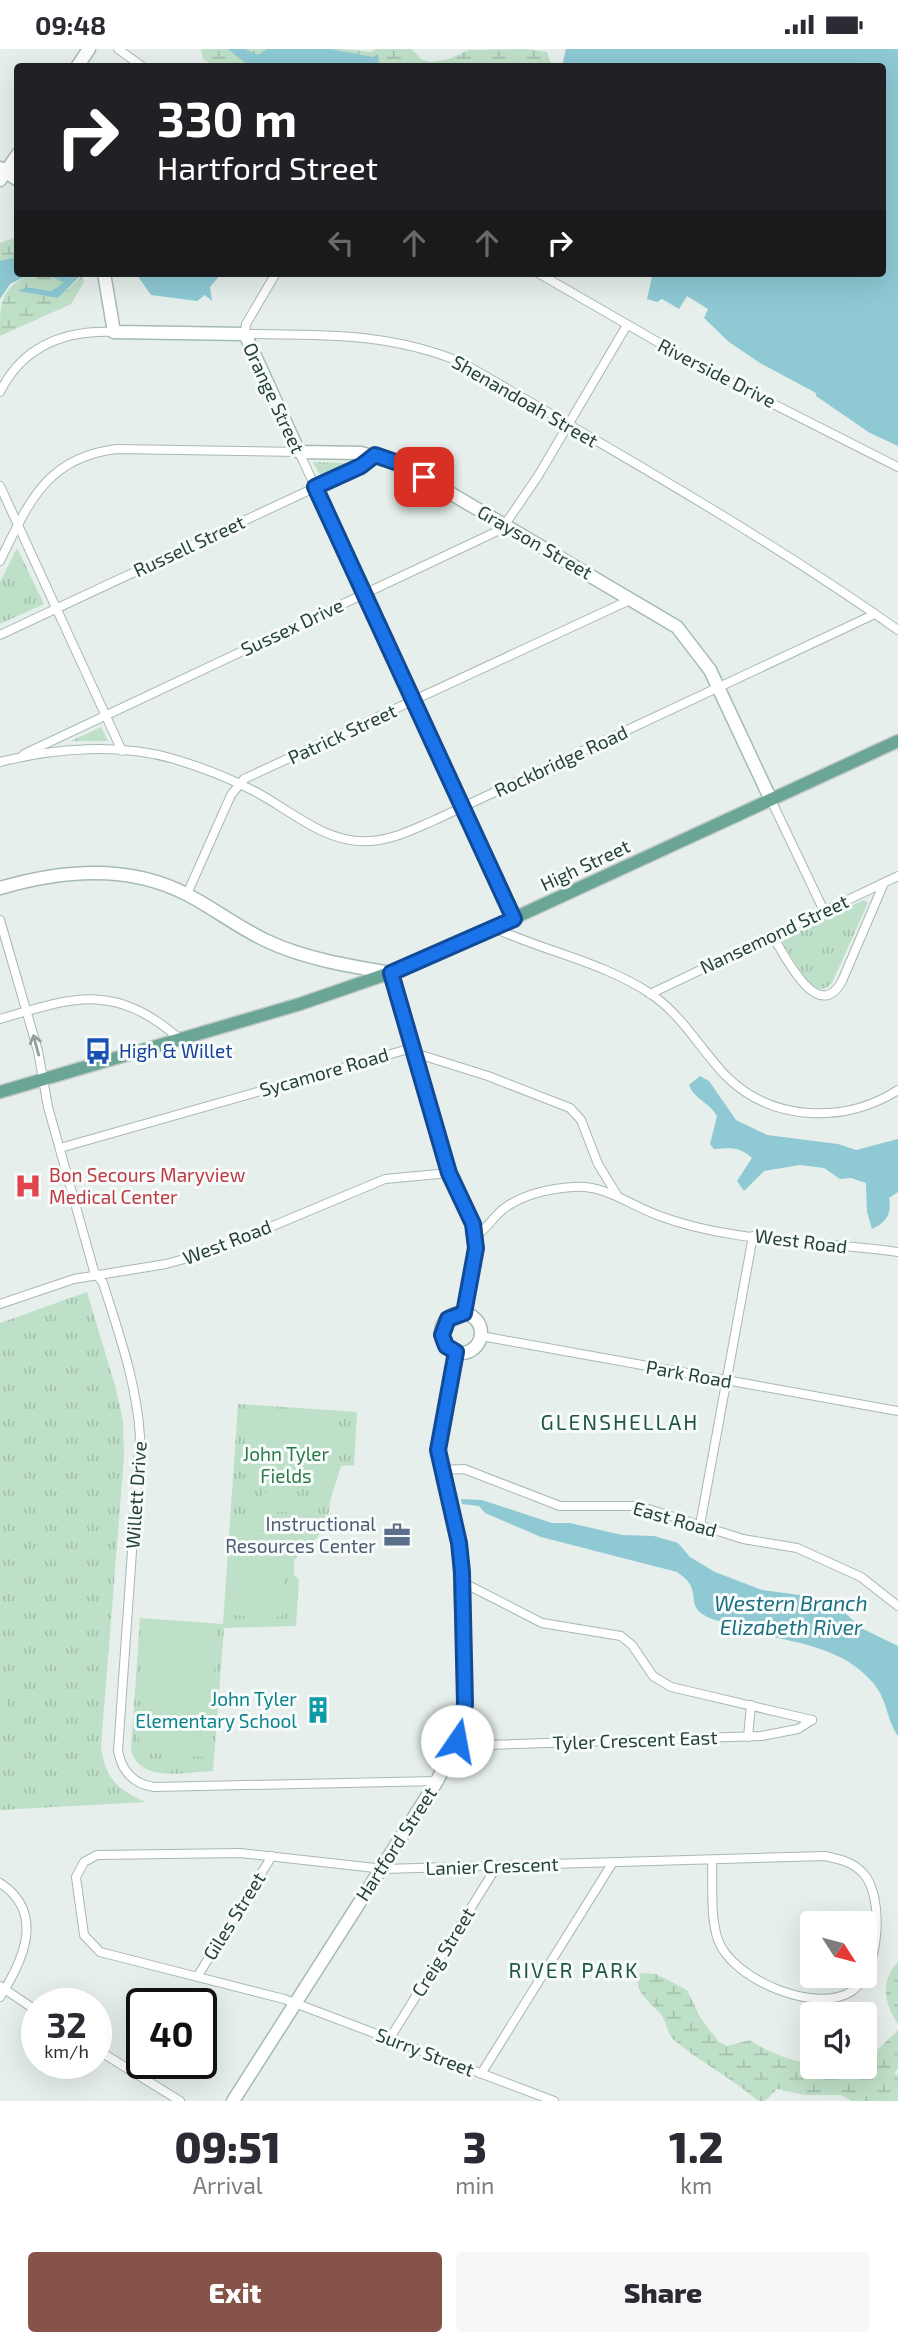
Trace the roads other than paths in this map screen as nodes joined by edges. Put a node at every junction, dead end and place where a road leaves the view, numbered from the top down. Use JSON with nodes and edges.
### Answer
{"nodes":[{"id":1,"x":118,"y":49,"type":"edge"},
{"id":2,"x":137,"y":63,"type":"edge"},
{"id":3,"x":14,"y":159,"type":"edge"},
{"id":4,"x":2,"y":173,"type":"edge"},
{"id":5,"x":105,"y":277,"type":"edge"},
{"id":6,"x":274,"y":277,"type":"edge"},
{"id":7,"x":545,"y":277,"type":"edge"},
{"id":8,"x":627,"y":325,"type":"junction"},
{"id":9,"x":114,"y":331,"type":"junction"},
{"id":10,"x":245,"y":334,"type":"junction"},
{"id":11,"x":0,"y":392,"type":"edge"},
{"id":12,"x":569,"y":425,"type":"junction"},
{"id":13,"x":299,"y":452,"type":"junction"},
{"id":14,"x":375,"y":455,"type":"junction"},
{"id":15,"x":898,"y":467,"type":"edge"},
{"id":16,"x":0,"y":486,"type":"edge"},
{"id":17,"x":315,"y":487,"type":"junction"},
{"id":18,"x":18,"y":525,"type":"junction"},
{"id":19,"x":508,"y":525,"type":"junction"},
{"id":20,"x":0,"y":561,"type":"edge"},
{"id":21,"x":365,"y":594,"type":"junction"},
{"id":22,"x":632,"y":599,"type":"junction"},
{"id":23,"x":56,"y":608,"type":"junction"},
{"id":24,"x":875,"y":614,"type":"junction"},
{"id":25,"x":898,"y":630,"type":"edge"},
{"id":26,"x":0,"y":635,"type":"edge"},
{"id":27,"x":719,"y":687,"type":"junction"},
{"id":28,"x":414,"y":701,"type":"junction"},
{"id":29,"x":106,"y":715,"type":"junction"},
{"id":30,"x":898,"y":741,"type":"edge"},
{"id":31,"x":122,"y":751,"type":"junction"},
{"id":32,"x":19,"y":757,"type":"junction"},
{"id":33,"x":0,"y":762,"type":"edge"},
{"id":34,"x":239,"y":784,"type":"junction"},
{"id":35,"x":771,"y":800,"type":"junction"},
{"id":36,"x":463,"y":807,"type":"junction"},
{"id":37,"x":898,"y":876,"type":"edge"},
{"id":38,"x":885,"y":883,"type":"junction"},
{"id":39,"x":0,"y":888,"type":"edge"},
{"id":40,"x":187,"y":894,"type":"junction"},
{"id":41,"x":824,"y":911,"type":"junction"},
{"id":42,"x":514,"y":919,"type":"junction"},
{"id":43,"x":0,"y":920,"type":"edge"},
{"id":44,"x":494,"y":928,"type":"junction"},
{"id":45,"x":772,"y":935,"type":"junction"},
{"id":46,"x":391,"y":973,"type":"junction"},
{"id":47,"x":650,"y":994,"type":"junction"},
{"id":48,"x":26,"y":1011,"type":"junction"},
{"id":49,"x":0,"y":1019,"type":"edge"},
{"id":50,"x":180,"y":1039,"type":"junction"},
{"id":51,"x":415,"y":1052,"type":"junction"},
{"id":52,"x":44,"y":1079,"type":"junction"},
{"id":53,"x":898,"y":1090,"type":"edge"},
{"id":54,"x":0,"y":1092,"type":"edge"},
{"id":55,"x":60,"y":1148,"type":"junction"},
{"id":56,"x":449,"y":1173,"type":"junction"},
{"id":57,"x":617,"y":1195,"type":"junction"},
{"id":58,"x":476,"y":1236,"type":"junction"},
{"id":59,"x":753,"y":1236,"type":"junction"},
{"id":60,"x":898,"y":1252,"type":"edge"},
{"id":61,"x":96,"y":1274,"type":"junction"},
{"id":62,"x":0,"y":1304,"type":"edge"},
{"id":63,"x":464,"y":1313,"type":"junction"},
{"id":64,"x":481,"y":1336,"type":"junction"},
{"id":65,"x":456,"y":1352,"type":"junction"},
{"id":66,"x":725,"y":1381,"type":"junction"},
{"id":67,"x":898,"y":1411,"type":"edge"},
{"id":68,"x":442,"y":1470,"type":"junction"},
{"id":69,"x":700,"y":1525,"type":"junction"},
{"id":70,"x":463,"y":1582,"type":"junction"},
{"id":71,"x":898,"y":1606,"type":"edge"},
{"id":72,"x":751,"y":1705,"type":"junction"},
{"id":73,"x":748,"y":1737,"type":"junction"},
{"id":74,"x":456,"y":1746,"type":"junction"},
{"id":75,"x":437,"y":1781,"type":"junction"},
{"id":76,"x":272,"y":1856,"type":"junction"},
{"id":77,"x":712,"y":1860,"type":"junction"},
{"id":78,"x":613,"y":1862,"type":"junction"},
{"id":79,"x":497,"y":1865,"type":"junction"},
{"id":80,"x":381,"y":1868,"type":"junction"},
{"id":81,"x":0,"y":1884,"type":"edge"},
{"id":82,"x":197,"y":1977,"type":"junction"},
{"id":83,"x":2,"y":1991,"type":"edge"},
{"id":84,"x":21,"y":2002,"type":"edge"},
{"id":85,"x":295,"y":2003,"type":"junction"},
{"id":86,"x":390,"y":2038,"type":"junction"},
{"id":87,"x":112,"y":2059,"type":"edge"},
{"id":88,"x":481,"y":2074,"type":"junction"},
{"id":89,"x":180,"y":2101,"type":"edge"},
{"id":90,"x":233,"y":2101,"type":"edge"},
{"id":91,"x":554,"y":2101,"type":"edge"}],
"edges":[{"from":1,"to":2,"type":"street"},
{"from":3,"to":4,"type":"street"},
{"from":5,"to":9,"type":"street"},
{"from":6,"to":10,"type":"street"},
{"from":7,"to":8,"type":"street","name":"Riverside Drive"},
{"from":8,"to":12,"type":"street"},
{"from":8,"to":15,"type":"street","name":"Riverside Drive"},
{"from":9,"to":10,"type":"street","name":"Shenandoah Street"},
{"from":9,"to":11,"type":"street","name":"Shenandoah Street"},
{"from":10,"to":12,"type":"street","name":"Shenandoah Street"},
{"from":10,"to":13,"type":"street","name":"Orange Street"},
{"from":12,"to":19,"type":"street"},
{"from":12,"to":24,"type":"street","name":"Shenandoah Street"},
{"from":13,"to":14,"type":"street","name":"Grayson Street"},
{"from":13,"to":17,"type":"street","name":"Orange Street"},
{"from":13,"to":18,"type":"street","name":"Grayson Street"},
{"from":14,"to":17,"type":"street","name":"Russell Street"},
{"from":14,"to":19,"type":"street","name":"Grayson Street"},
{"from":16,"to":18,"type":"street"},
{"from":17,"to":21,"type":"street","name":"Orange Street"},
{"from":17,"to":23,"type":"street","name":"Russell Street"},
{"from":18,"to":20,"type":"street","name":"Grayson Street"},
{"from":18,"to":23,"type":"street"},
{"from":19,"to":21,"type":"street","name":"Sussex Drive"},
{"from":19,"to":22,"type":"street","name":"Grayson Street"},
{"from":21,"to":28,"type":"street","name":"Orange Street"},
{"from":21,"to":29,"type":"street","name":"Sussex Drive"},
{"from":22,"to":27,"type":"street","name":"Grayson Street"},
{"from":22,"to":28,"type":"street","name":"Patrick Street"},
{"from":23,"to":26,"type":"street","name":"Russell Street"},
{"from":23,"to":29,"type":"street"},
{"from":24,"to":25,"type":"street","name":"Shenandoah Street"},
{"from":24,"to":27,"type":"street","name":"Rockbridge Road"},
{"from":27,"to":35,"type":"street","name":"Grayson Street"},
{"from":27,"to":36,"type":"street","name":"Rockbridge Road"},
{"from":28,"to":34,"type":"street","name":"Patrick Street"},
{"from":28,"to":36,"type":"street","name":"Orange Street"},
{"from":29,"to":31,"type":"street"},
{"from":29,"to":32,"type":"street","name":"Sussex Drive"},
{"from":30,"to":35,"type":"main road","name":"High Street"},
{"from":31,"to":32,"type":"street","name":"Rockbridge Road"},
{"from":31,"to":34,"type":"street","name":"Rockbridge Road"},
{"from":32,"to":33,"type":"street","name":"Rockbridge Road"},
{"from":34,"to":36,"type":"street","name":"Rockbridge Road"},
{"from":34,"to":40,"type":"street"},
{"from":35,"to":41,"type":"street","name":"Grayson Street"},
{"from":35,"to":42,"type":"main road","name":"High Street"},
{"from":36,"to":42,"type":"street","name":"Orange Street"},
{"from":37,"to":38,"type":"street","name":"Nansemond Street"},
{"from":38,"to":41,"type":"street","name":"Nansemond Street"},
{"from":38,"to":45,"type":"street"},
{"from":39,"to":40,"type":"street"},
{"from":40,"to":46,"type":"street"},
{"from":41,"to":45,"type":"street","name":"Nansemond Street"},
{"from":42,"to":44,"type":"main road","name":"High Street"},
{"from":43,"to":48,"type":"street","name":"Willett Drive"},
{"from":44,"to":46,"type":"main road","name":"High Street"},
{"from":44,"to":47,"type":"street"},
{"from":45,"to":47,"type":"street","name":"Nansemond Street"},
{"from":46,"to":50,"type":"main road","name":"High Street"},
{"from":46,"to":51,"type":"street"},
{"from":47,"to":53,"type":"street"},
{"from":48,"to":49,"type":"street"},
{"from":48,"to":50,"type":"street"},
{"from":52,"to":48,"type":"street","name":"Willett Drive","one_way":true},
{"from":50,"to":52,"type":"main road","name":"High Street"},
{"from":51,"to":55,"type":"street","name":"Sycamore Road"},
{"from":51,"to":56,"type":"street"},
{"from":51,"to":57,"type":"street","name":"Sycamore Road"},
{"from":52,"to":54,"type":"main road","name":"High Street"},
{"from":52,"to":55,"type":"street","name":"Willett Drive"},
{"from":55,"to":61,"type":"street","name":"Willett Drive"},
{"from":56,"to":58,"type":"street"},
{"from":56,"to":61,"type":"street","name":"West Road"},
{"from":57,"to":58,"type":"street","name":"West Road"},
{"from":57,"to":59,"type":"street","name":"West Road"},
{"from":58,"to":63,"type":"street"},
{"from":59,"to":60,"type":"street","name":"West Road"},
{"from":59,"to":66,"type":"street"},
{"from":61,"to":62,"type":"street","name":"West Road"},
{"from":61,"to":75,"type":"street","name":"Willett Drive"},
{"from":63,"to":64,"type":"street"},
{"from":63,"to":65,"type":"street"},
{"from":64,"to":65,"type":"street"},
{"from":64,"to":66,"type":"street","name":"Park Road"},
{"from":65,"to":68,"type":"street","name":"Hartford Street"},
{"from":66,"to":67,"type":"street","name":"Park Road"},
{"from":66,"to":69,"type":"street"},
{"from":68,"to":69,"type":"street","name":"East Road"},
{"from":68,"to":70,"type":"street","name":"Hartford Street"},
{"from":69,"to":71,"type":"street","name":"East Road"},
{"from":70,"to":72,"type":"street"},
{"from":70,"to":74,"type":"street","name":"Hartford Street"},
{"from":72,"to":73,"type":"street"},
{"from":72,"to":73,"type":"street","name":"Tyler Crescent East"},
{"from":73,"to":74,"type":"street","name":"Tyler Crescent East"},
{"from":74,"to":75,"type":"street","name":"Hartford Street"},
{"from":75,"to":80,"type":"street","name":"Hartford Street"},
{"from":76,"to":80,"type":"street","name":"Lanier Crescent"},
{"from":76,"to":82,"type":"street","name":"Giles Street"},
{"from":76,"to":82,"type":"street","name":"Lanier Crescent"},
{"from":77,"to":77,"type":"street","name":"Lanier Crescent"},
{"from":77,"to":78,"type":"street","name":"Lanier Crescent"},
{"from":78,"to":79,"type":"street","name":"Lanier Crescent"},
{"from":78,"to":88,"type":"street"},
{"from":79,"to":80,"type":"street","name":"Lanier Crescent"},
{"from":79,"to":86,"type":"street","name":"Creig Street"},
{"from":80,"to":85,"type":"street","name":"Hartford Street"},
{"from":81,"to":83,"type":"street"},
{"from":82,"to":85,"type":"street","name":"Lanier Crescent"},
{"from":83,"to":84,"type":"street"},
{"from":85,"to":86,"type":"street","name":"Surry Street"},
{"from":85,"to":90,"type":"street","name":"Hartford Street"},
{"from":86,"to":88,"type":"street","name":"Surry Street"},
{"from":87,"to":89,"type":"street"},
{"from":88,"to":91,"type":"street","name":"Surry Street"}]}
